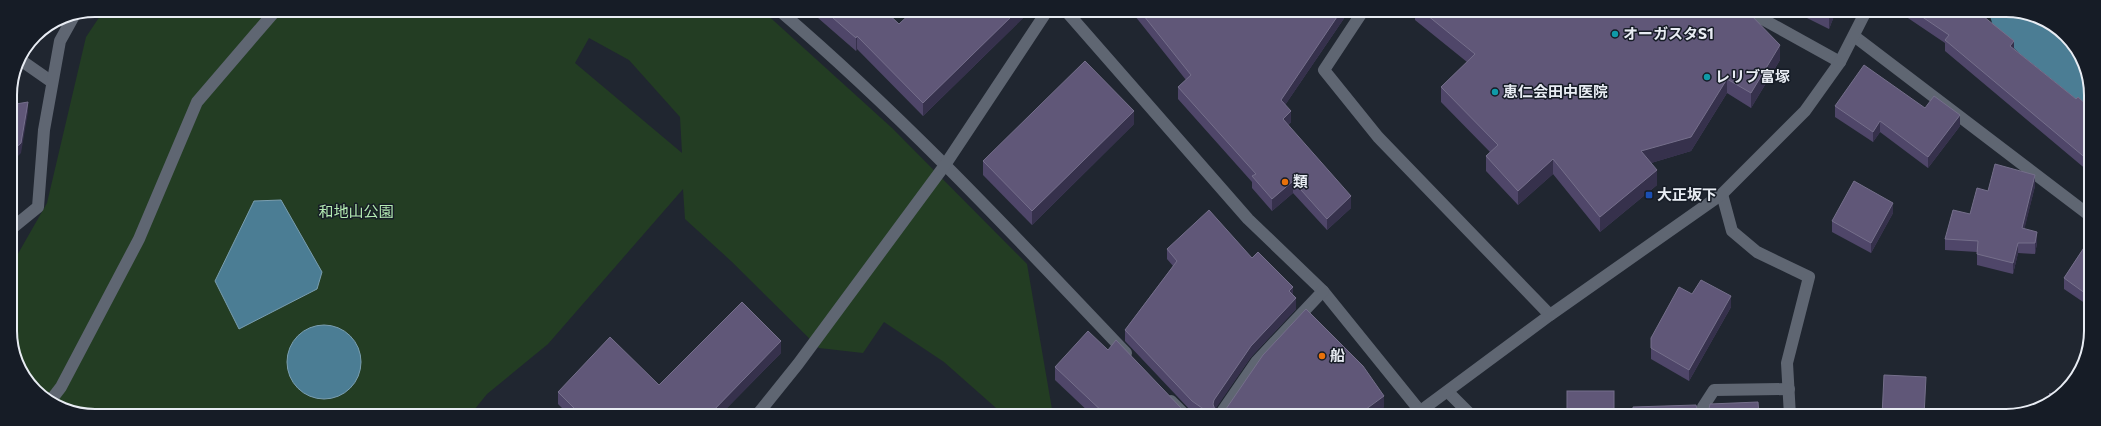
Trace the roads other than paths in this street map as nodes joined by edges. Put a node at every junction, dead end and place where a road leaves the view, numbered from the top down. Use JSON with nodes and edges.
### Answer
{"nodes":[{"id":1,"x":270,"y":17,"type":"edge"},
{"id":2,"x":787,"y":17,"type":"edge"},
{"id":3,"x":1043,"y":17,"type":"edge"},
{"id":4,"x":1071,"y":17,"type":"edge"},
{"id":5,"x":1359,"y":17,"type":"edge"},
{"id":6,"x":1759,"y":17,"type":"edge"},
{"id":7,"x":1864,"y":17,"type":"edge"},
{"id":8,"x":71,"y":21,"type":"edge"},
{"id":9,"x":1854,"y":36,"type":"junction"},
{"id":10,"x":1840,"y":62,"type":"junction"},
{"id":11,"x":24,"y":63,"type":"edge"},
{"id":12,"x":52,"y":82,"type":"junction"},
{"id":13,"x":945,"y":166,"type":"junction"},
{"id":14,"x":1722,"y":194,"type":"junction"},
{"id":15,"x":2084,"y":211,"type":"edge"},
{"id":16,"x":17,"y":224,"type":"edge"},
{"id":17,"x":1323,"y":291,"type":"junction"},
{"id":18,"x":1550,"y":315,"type":"junction"},
{"id":19,"x":1136,"y":364,"type":"edge"},
{"id":20,"x":1789,"y":389,"type":"junction"},
{"id":21,"x":1163,"y":392,"type":"edge"},
{"id":22,"x":1448,"y":392,"type":"junction"},
{"id":23,"x":53,"y":397,"type":"edge"},
{"id":24,"x":762,"y":409,"type":"edge"},
{"id":25,"x":1179,"y":409,"type":"edge"},
{"id":26,"x":1224,"y":409,"type":"edge"},
{"id":27,"x":1415,"y":409,"type":"edge"},
{"id":28,"x":1424,"y":409,"type":"edge"},
{"id":29,"x":1465,"y":409,"type":"edge"},
{"id":30,"x":1703,"y":409,"type":"edge"},
{"id":31,"x":1790,"y":409,"type":"edge"}],
"edges":[{"from":1,"to":23,"type":"street"},
{"from":2,"to":13,"type":"street"},
{"from":3,"to":13,"type":"street"},
{"from":4,"to":17,"type":"street"},
{"from":5,"to":18,"type":"street"},
{"from":6,"to":10,"type":"street"},
{"from":7,"to":9,"type":"street"},
{"from":8,"to":12,"type":"street"},
{"from":9,"to":10,"type":"street"},
{"from":9,"to":15,"type":"street"},
{"from":10,"to":14,"type":"street"},
{"from":11,"to":12,"type":"street"},
{"from":12,"to":16,"type":"street"},
{"from":13,"to":19,"type":"street"},
{"from":13,"to":24,"type":"street"},
{"from":14,"to":18,"type":"street"},
{"from":14,"to":20,"type":"street"},
{"from":17,"to":26,"type":"street"},
{"from":17,"to":27,"type":"street"},
{"from":18,"to":22,"type":"street"},
{"from":20,"to":30,"type":"street"},
{"from":20,"to":31,"type":"street"},
{"from":21,"to":25,"type":"street"},
{"from":22,"to":28,"type":"street"},
{"from":22,"to":29,"type":"street"}]}
